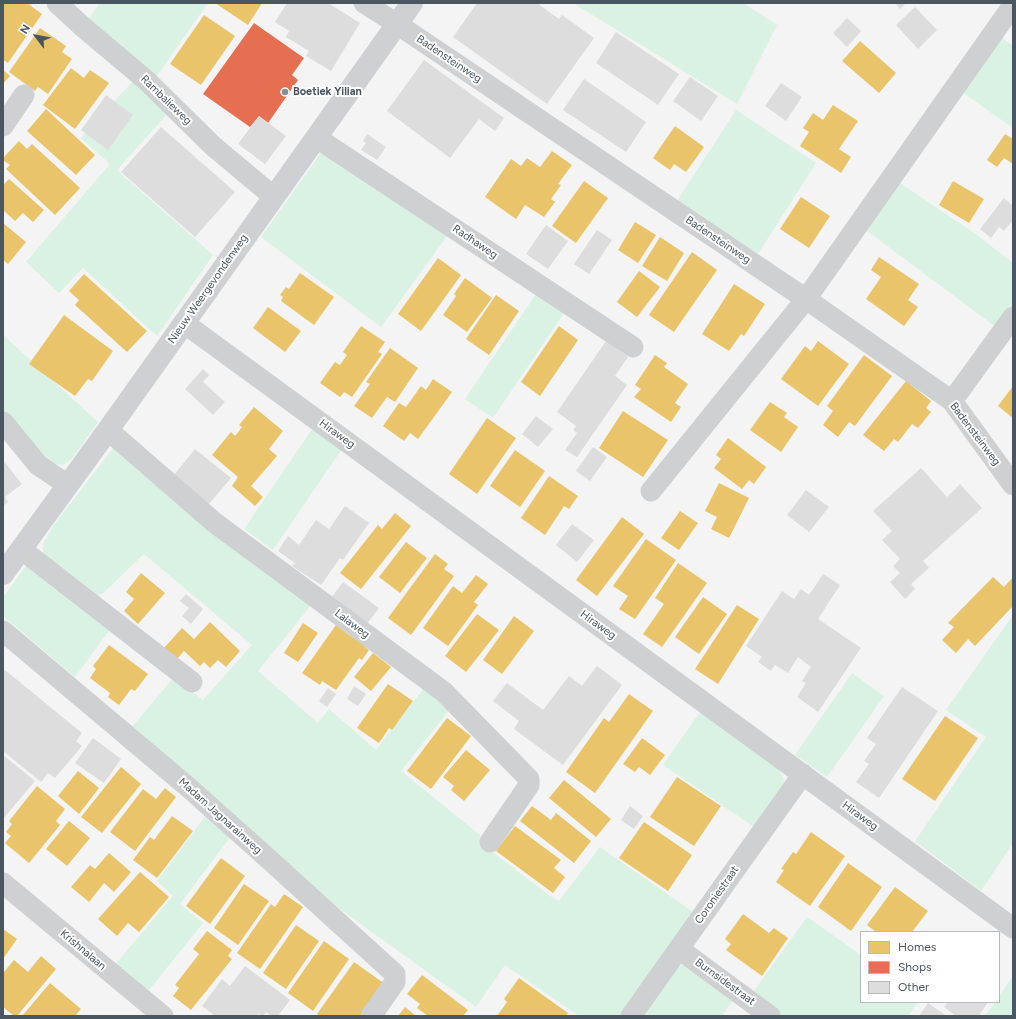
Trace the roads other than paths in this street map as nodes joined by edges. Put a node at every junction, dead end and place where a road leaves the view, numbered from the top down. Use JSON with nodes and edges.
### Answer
{"nodes":[{"id":1,"x":57,"y":3,"type":"edge"},
{"id":2,"x":364,"y":3,"type":"edge"},
{"id":3,"x":412,"y":3,"type":"edge"},
{"id":4,"x":1013,"y":5,"type":"edge"},
{"id":5,"x":397,"y":24,"type":"junction"},
{"id":6,"x":24,"y":95,"type":"dead end"},
{"id":7,"x":3,"y":126,"type":"edge"},
{"id":8,"x":317,"y":138,"type":"junction"},
{"id":9,"x":274,"y":198,"type":"junction"},
{"id":10,"x":806,"y":299,"type":"junction"},
{"id":11,"x":1013,"y":317,"type":"edge"},
{"id":12,"x":184,"y":323,"type":"junction"},
{"id":13,"x":633,"y":347,"type":"dead end"},
{"id":14,"x":952,"y":401,"type":"junction"},
{"id":15,"x":3,"y":422,"type":"edge"},
{"id":16,"x":108,"y":430,"type":"junction"},
{"id":17,"x":68,"y":485,"type":"junction"},
{"id":18,"x":1013,"y":485,"type":"edge"},
{"id":19,"x":651,"y":491,"type":"dead end"},
{"id":20,"x":21,"y":549,"type":"junction"},
{"id":21,"x":3,"y":574,"type":"edge"},
{"id":22,"x":3,"y":631,"type":"edge"},
{"id":23,"x":192,"y":682,"type":"dead end"},
{"id":24,"x":803,"y":774,"type":"junction"},
{"id":25,"x":490,"y":842,"type":"dead end"},
{"id":26,"x":3,"y":883,"type":"edge"},
{"id":27,"x":1013,"y":928,"type":"edge"},
{"id":28,"x":679,"y":949,"type":"junction"},
{"id":29,"x":163,"y":1016,"type":"edge"},
{"id":30,"x":371,"y":1016,"type":"edge"},
{"id":31,"x":631,"y":1016,"type":"edge"},
{"id":32,"x":770,"y":1016,"type":"edge"}],
"edges":[{"from":1,"to":9,"type":"street","name":"Rambalieweg"},
{"from":2,"to":5,"type":"street","name":"Badensteinweg"},
{"from":3,"to":5,"type":"street","name":"Nieuw Weergevondenweg"},
{"from":4,"to":10,"type":"street"},
{"from":5,"to":8,"type":"street","name":"Nieuw Weergevondenweg"},
{"from":5,"to":10,"type":"street","name":"Badensteinweg"},
{"from":6,"to":7,"type":"street"},
{"from":8,"to":9,"type":"street","name":"Nieuw Weergevondenweg"},
{"from":8,"to":13,"type":"street","name":"Radhaweg"},
{"from":9,"to":12,"type":"street","name":"Nieuw Weergevondenweg"},
{"from":10,"to":14,"type":"street","name":"Badensteinweg"},
{"from":10,"to":19,"type":"street"},
{"from":11,"to":14,"type":"street"},
{"from":12,"to":16,"type":"street","name":"Nieuw Weergevondenweg"},
{"from":12,"to":24,"type":"street","name":"Hiraweg"},
{"from":14,"to":18,"type":"street","name":"Badensteinweg"},
{"from":15,"to":17,"type":"street"},
{"from":16,"to":17,"type":"street","name":"Nieuw Weergevondenweg"},
{"from":16,"to":25,"type":"street","name":"Lalaweg"},
{"from":17,"to":20,"type":"street","name":"Nieuw Weergevondenweg"},
{"from":20,"to":21,"type":"street","name":"Nieuw Weergevondenweg"},
{"from":20,"to":23,"type":"street"},
{"from":22,"to":30,"type":"street","name":"Madam Jagnarainweg"},
{"from":24,"to":27,"type":"street","name":"Hiraweg"},
{"from":24,"to":28,"type":"street","name":"Coroniestraat"},
{"from":26,"to":29,"type":"street","name":"Krishnalaan"},
{"from":28,"to":31,"type":"street","name":"Coroniestraat"},
{"from":28,"to":32,"type":"street","name":"Burnsidestraat"}]}
